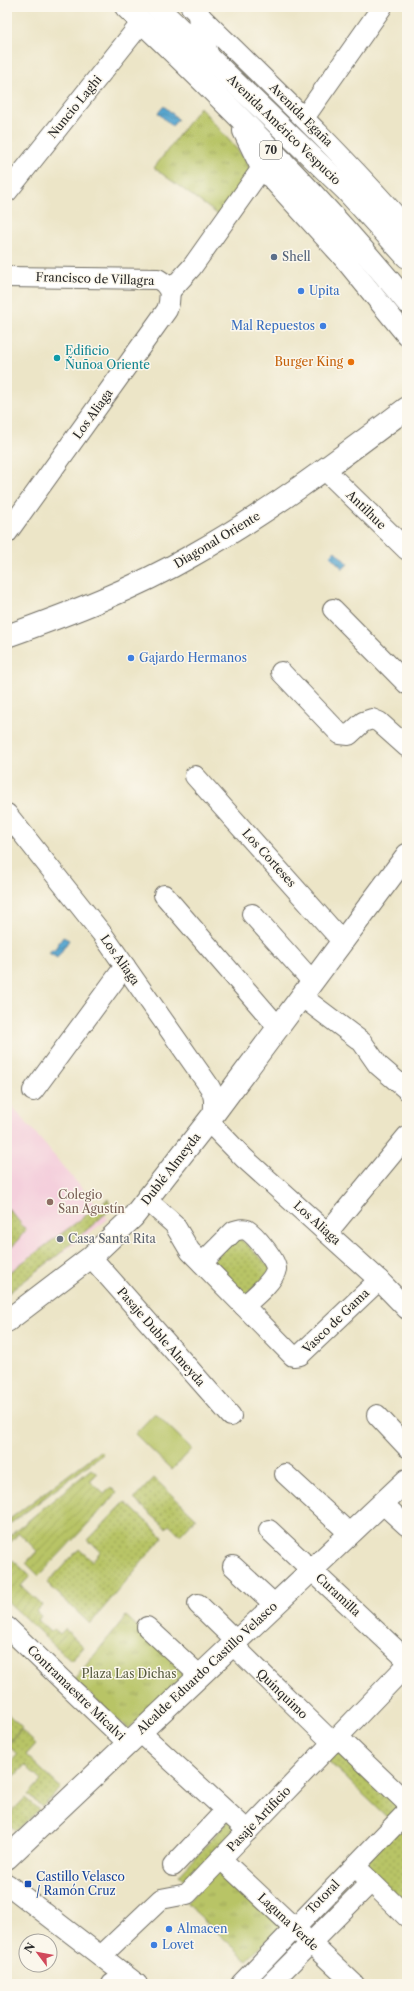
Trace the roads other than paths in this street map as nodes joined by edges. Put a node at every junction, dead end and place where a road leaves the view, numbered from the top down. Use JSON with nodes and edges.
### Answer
{"nodes":[{"id":1,"x":126,"y":7,"type":"edge"},
{"id":2,"x":382,"y":7,"type":"edge"},
{"id":3,"x":198,"y":10,"type":"edge"},
{"id":4,"x":150,"y":15,"type":"edge"},
{"id":5,"x":208,"y":57,"type":"junction"},
{"id":6,"x":237,"y":115,"type":"junction"},
{"id":7,"x":304,"y":118,"type":"junction"},
{"id":8,"x":262,"y":168,"type":"junction"},
{"id":9,"x":7,"y":192,"type":"edge"},
{"id":10,"x":407,"y":228,"type":"edge"},
{"id":11,"x":407,"y":257,"type":"edge"},
{"id":12,"x":7,"y":277,"type":"edge"},
{"id":13,"x":170,"y":291,"type":"junction"},
{"id":14,"x":407,"y":302,"type":"edge"},
{"id":15,"x":407,"y":336,"type":"edge"},
{"id":16,"x":407,"y":408,"type":"edge"},
{"id":17,"x":324,"y":469,"type":"junction"},
{"id":18,"x":7,"y":533,"type":"edge"},
{"id":19,"x":407,"y":550,"type":"edge"},
{"id":20,"x":333,"y":609,"type":"dead end"},
{"id":21,"x":7,"y":636,"type":"edge"},
{"id":22,"x":281,"y":672,"type":"dead end"},
{"id":23,"x":407,"y":684,"type":"edge"},
{"id":24,"x":407,"y":747,"type":"edge"},
{"id":25,"x":195,"y":776,"type":"dead end"},
{"id":26,"x":7,"y":814,"type":"edge"},
{"id":27,"x":407,"y":855,"type":"edge"},
{"id":28,"x":164,"y":895,"type":"dead end"},
{"id":29,"x":252,"y":914,"type":"dead end"},
{"id":30,"x":342,"y":940,"type":"junction"},
{"id":31,"x":125,"y":966,"type":"junction"},
{"id":32,"x":306,"y":989,"type":"junction"},
{"id":33,"x":278,"y":1027,"type":"junction"},
{"id":34,"x":407,"y":1090,"type":"edge"},
{"id":35,"x":33,"y":1091,"type":"dead end"},
{"id":36,"x":211,"y":1118,"type":"junction"},
{"id":37,"x":407,"y":1136,"type":"edge"},
{"id":38,"x":147,"y":1200,"type":"junction"},
{"id":39,"x":327,"y":1232,"type":"junction"},
{"id":40,"x":91,"y":1257,"type":"junction"},
{"id":41,"x":202,"y":1263,"type":"junction"},
{"id":42,"x":379,"y":1280,"type":"junction"},
{"id":43,"x":244,"y":1306,"type":"junction"},
{"id":44,"x":407,"y":1309,"type":"edge"},
{"id":45,"x":7,"y":1321,"type":"edge"},
{"id":46,"x":377,"y":1415,"type":"dead end"},
{"id":47,"x":231,"y":1416,"type":"dead end"},
{"id":48,"x":407,"y":1448,"type":"edge"},
{"id":49,"x":285,"y":1474,"type":"dead end"},
{"id":50,"x":407,"y":1480,"type":"edge"},
{"id":51,"x":382,"y":1503,"type":"junction"},
{"id":52,"x":407,"y":1526,"type":"edge"},
{"id":53,"x":269,"y":1530,"type":"dead end"},
{"id":54,"x":349,"y":1533,"type":"junction"},
{"id":55,"x":233,"y":1566,"type":"dead end"},
{"id":56,"x":311,"y":1570,"type":"junction"},
{"id":57,"x":198,"y":1604,"type":"dead end"},
{"id":58,"x":274,"y":1604,"type":"junction"},
{"id":59,"x":7,"y":1626,"type":"edge"},
{"id":60,"x":147,"y":1627,"type":"dead end"},
{"id":61,"x":234,"y":1643,"type":"junction"},
{"id":62,"x":407,"y":1660,"type":"edge"},
{"id":63,"x":199,"y":1675,"type":"junction"},
{"id":64,"x":403,"y":1678,"type":"edge"},
{"id":65,"x":134,"y":1737,"type":"junction"},
{"id":66,"x":336,"y":1740,"type":"junction"},
{"id":67,"x":407,"y":1803,"type":"edge"},
{"id":68,"x":225,"y":1810,"type":"junction"},
{"id":69,"x":407,"y":1812,"type":"edge"},
{"id":70,"x":248,"y":1831,"type":"junction"},
{"id":71,"x":7,"y":1858,"type":"edge"},
{"id":72,"x":221,"y":1859,"type":"junction"},
{"id":73,"x":173,"y":1866,"type":"dead end"},
{"id":74,"x":354,"y":1866,"type":"junction"},
{"id":75,"x":371,"y":1882,"type":"junction"},
{"id":76,"x":7,"y":1884,"type":"edge"},
{"id":77,"x":407,"y":1917,"type":"edge"},
{"id":78,"x":294,"y":1928,"type":"junction"},
{"id":79,"x":310,"y":1943,"type":"junction"},
{"id":80,"x":101,"y":1956,"type":"junction"},
{"id":81,"x":137,"y":1984,"type":"edge"},
{"id":82,"x":241,"y":1984,"type":"edge"},
{"id":83,"x":270,"y":1984,"type":"edge"},
{"id":84,"x":354,"y":1984,"type":"edge"}],
"edges":[{"from":1,"to":4,"type":"main road","name":"Avenida Américo Vespucio","number":"70"},
{"from":2,"to":7,"type":"street"},
{"from":3,"to":5,"type":"main road"},
{"from":3,"to":7,"type":"street","name":"Avenida Egaña"},
{"from":4,"to":5,"type":"main road","name":"Avenida Américo Vespucio","number":"70"},
{"from":4,"to":6,"type":"main road","name":"Avenida Américo Vespucio","number":"70"},
{"from":4,"to":9,"type":"street","name":"Nuncio Laghi"},
{"from":5,"to":11,"type":"main road","name":"Avenida Américo Vespucio","number":"70"},
{"from":6,"to":8,"type":"main road"},
{"from":6,"to":14,"type":"main road","name":"Avenida Américo Vespucio","number":"70"},
{"from":7,"to":10,"type":"street","name":"Avenida Egaña"},
{"from":8,"to":13,"type":"street","name":"Francisco de Villagra"},
{"from":8,"to":15,"type":"street"},
{"from":12,"to":13,"type":"street","name":"Francisco de Villagra"},
{"from":13,"to":18,"type":"street","name":"Los Aliaga"},
{"from":16,"to":17,"type":"main road","name":"Diagonal Oriente"},
{"from":17,"to":19,"type":"street","name":"Antilhue"},
{"from":17,"to":21,"type":"main road","name":"Diagonal Oriente"},
{"from":20,"to":23,"type":"street"},
{"from":22,"to":24,"type":"street"},
{"from":25,"to":30,"type":"street","name":"Los Corteses"},
{"from":26,"to":31,"type":"street","name":"Los Aliaga"},
{"from":27,"to":30,"type":"main road","name":"Dublé Almeyda"},
{"from":28,"to":33,"type":"street"},
{"from":29,"to":32,"type":"street"},
{"from":30,"to":32,"type":"main road","name":"Dublé Almeyda"},
{"from":31,"to":35,"type":"street"},
{"from":31,"to":36,"type":"street","name":"Los Aliaga"},
{"from":32,"to":33,"type":"main road","name":"Dublé Almeyda"},
{"from":32,"to":34,"type":"street"},
{"from":33,"to":36,"type":"main road","name":"Dublé Almeyda"},
{"from":36,"to":38,"type":"main road","name":"Dublé Almeyda"},
{"from":36,"to":39,"type":"street","name":"Los Aliaga"},
{"from":37,"to":39,"type":"street"},
{"from":38,"to":40,"type":"main road","name":"Dublé Almeyda"},
{"from":38,"to":41,"type":"street"},
{"from":39,"to":42,"type":"street","name":"Los Aliaga"},
{"from":40,"to":45,"type":"main road","name":"Dublé Almeyda"},
{"from":40,"to":47,"type":"street","name":"Pasaje Duble Almeyda"},
{"from":41,"to":43,"type":"street"},
{"from":41,"to":43,"type":"street"},
{"from":42,"to":43,"type":"street","name":"Vasco de Gama"},
{"from":42,"to":44,"type":"street","name":"Los Aliaga"},
{"from":46,"to":48,"type":"street"},
{"from":49,"to":54,"type":"street"},
{"from":50,"to":51,"type":"main road","name":"Alcalde Eduardo Castillo Velasco"},
{"from":51,"to":52,"type":"street"},
{"from":51,"to":54,"type":"main road","name":"Alcalde Eduardo Castillo Velasco"},
{"from":53,"to":56,"type":"street","name":"Curamilla"},
{"from":54,"to":56,"type":"main road","name":"Alcalde Eduardo Castillo Velasco"},
{"from":55,"to":58,"type":"street"},
{"from":56,"to":58,"type":"main road","name":"Alcalde Eduardo Castillo Velasco"},
{"from":56,"to":62,"type":"street","name":"Curamilla"},
{"from":57,"to":61,"type":"street","name":"Quínquimo"},
{"from":58,"to":61,"type":"main road","name":"Alcalde Eduardo Castillo Velasco"},
{"from":59,"to":65,"type":"street","name":"Contramaestre Micalvi"},
{"from":60,"to":63,"type":"street"},
{"from":61,"to":63,"type":"main road","name":"Alcalde Eduardo Castillo Velasco"},
{"from":61,"to":66,"type":"street","name":"Quínquimo"},
{"from":63,"to":65,"type":"main road","name":"Alcalde Eduardo Castillo Velasco"},
{"from":64,"to":66,"type":"street","name":"Pasaje Artificio"},
{"from":65,"to":68,"type":"street"},
{"from":65,"to":71,"type":"main road","name":"Alcalde Eduardo Castillo Velasco"},
{"from":66,"to":67,"type":"street","name":"Quínquimo"},
{"from":66,"to":70,"type":"street","name":"Pasaje Artificio"},
{"from":68,"to":70,"type":"street"},
{"from":68,"to":73,"type":"street"},
{"from":69,"to":74,"type":"street","name":"Totoral"},
{"from":70,"to":72,"type":"street","name":"Pasaje Artificio"},
{"from":72,"to":78,"type":"street","name":"Laguna Verde"},
{"from":72,"to":80,"type":"street","name":"Pasaje Artificio"},
{"from":74,"to":75,"type":"street"},
{"from":74,"to":78,"type":"street","name":"Totoral"},
{"from":75,"to":77,"type":"street"},
{"from":75,"to":79,"type":"street","name":"Totoral"},
{"from":76,"to":80,"type":"street"},
{"from":78,"to":79,"type":"street","name":"Laguna Verde"},
{"from":78,"to":82,"type":"street","name":"Totoral"},
{"from":79,"to":83,"type":"street","name":"Totoral"},
{"from":79,"to":84,"type":"street","name":"Laguna Verde"},
{"from":80,"to":81,"type":"street"}]}
